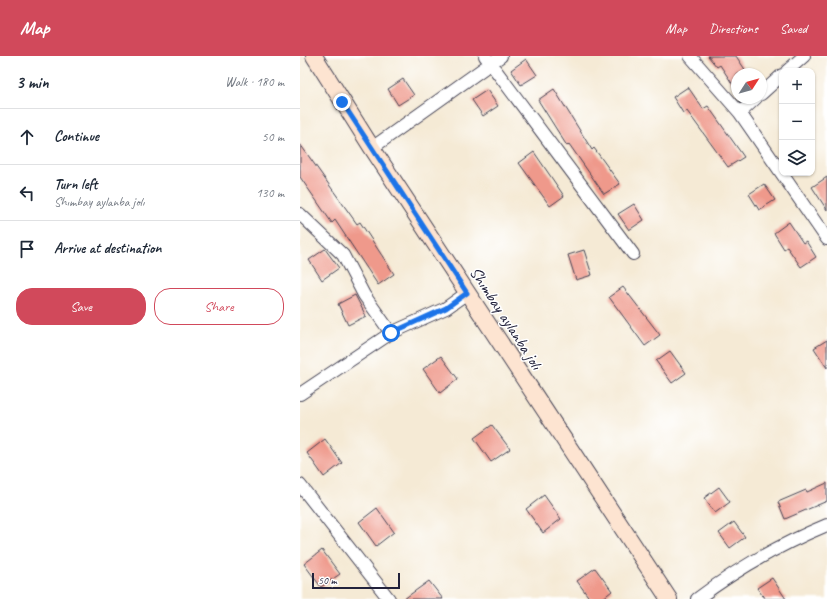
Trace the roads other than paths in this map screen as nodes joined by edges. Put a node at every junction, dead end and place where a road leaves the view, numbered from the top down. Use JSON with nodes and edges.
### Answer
{"nodes":[{"id":1,"x":314,"y":56,"type":"edge"},
{"id":2,"x":501,"y":56,"type":"edge"},
{"id":3,"x":690,"y":56,"type":"edge"},
{"id":4,"x":804,"y":56,"type":"edge"},
{"id":5,"x":488,"y":59,"type":"edge"},
{"id":6,"x":790,"y":68,"type":"edge"},
{"id":7,"x":779,"y":78,"type":"edge"},
{"id":8,"x":767,"y":89,"type":"edge"},
{"id":9,"x":750,"y":104,"type":"edge"},
{"id":10,"x":740,"y":113,"type":"junction"},
{"id":11,"x":372,"y":148,"type":"junction"},
{"id":12,"x":300,"y":214,"type":"edge"},
{"id":13,"x":827,"y":239,"type":"edge"},
{"id":14,"x":633,"y":254,"type":"dead end"},
{"id":15,"x":467,"y":293,"type":"junction"},
{"id":16,"x":391,"y":333,"type":"junction"},
{"id":17,"x":300,"y":394,"type":"edge"},
{"id":18,"x":300,"y":485,"type":"edge"},
{"id":19,"x":827,"y":525,"type":"edge"},
{"id":20,"x":389,"y":599,"type":"edge"},
{"id":21,"x":668,"y":599,"type":"edge"},
{"id":22,"x":697,"y":599,"type":"edge"}],
"edges":[{"from":1,"to":11,"type":"main road","name":"Shımbay aylanba jolı"},
{"from":2,"to":5,"type":"street"},
{"from":3,"to":10,"type":"street"},
{"from":4,"to":6,"type":"street"},
{"from":5,"to":11,"type":"street"},
{"from":5,"to":14,"type":"street"},
{"from":7,"to":8,"type":"street"},
{"from":9,"to":10,"type":"street"},
{"from":10,"to":13,"type":"street"},
{"from":11,"to":15,"type":"main road","name":"Shımbay aylanba jolı"},
{"from":12,"to":16,"type":"street"},
{"from":15,"to":16,"type":"street"},
{"from":15,"to":21,"type":"main road","name":"Shımbay aylanba jolı"},
{"from":16,"to":17,"type":"street"},
{"from":18,"to":20,"type":"street"},
{"from":19,"to":22,"type":"street"}]}
